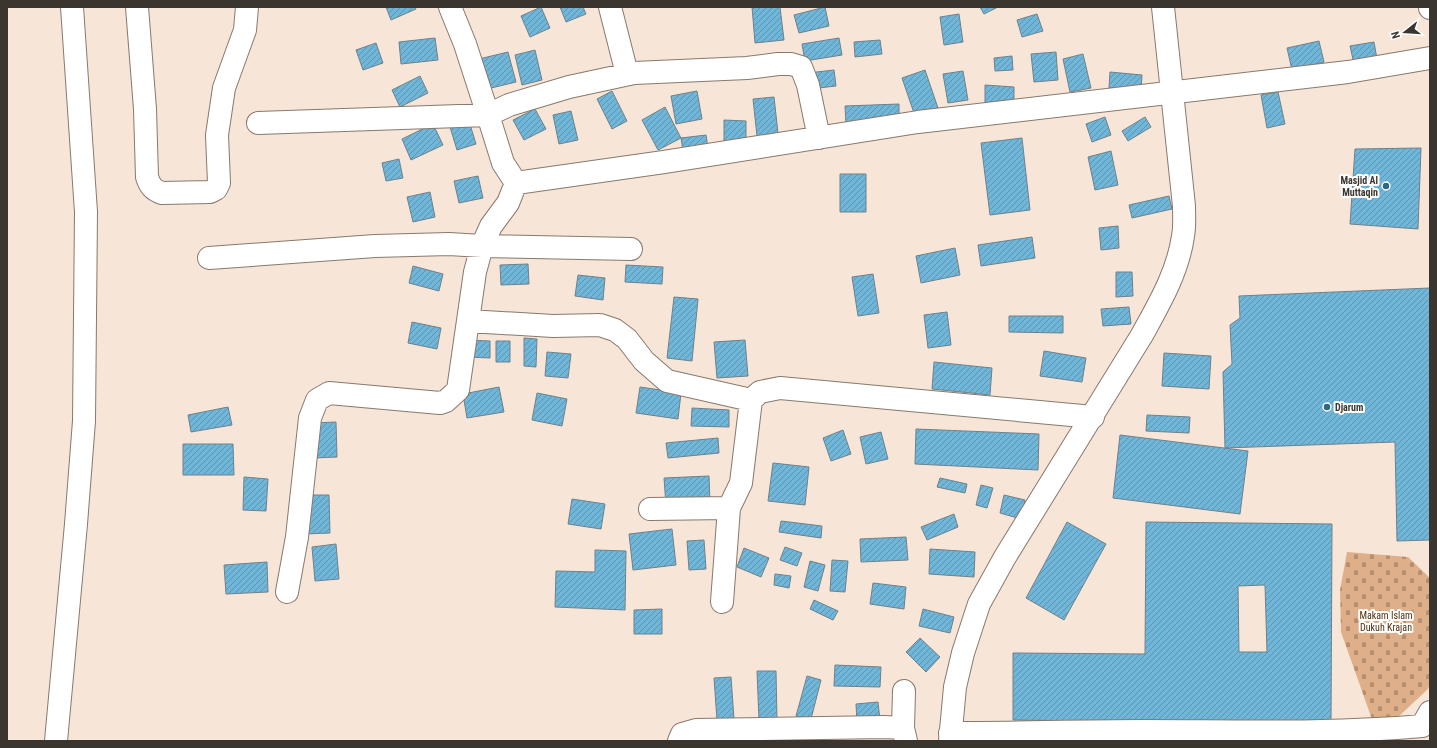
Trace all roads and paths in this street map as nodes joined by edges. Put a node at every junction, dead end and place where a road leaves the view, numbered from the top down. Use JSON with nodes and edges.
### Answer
{"nodes":[{"id":1,"x":72,"y":7,"type":"edge"},
{"id":2,"x":137,"y":7,"type":"edge"},
{"id":3,"x":247,"y":7,"type":"edge"},
{"id":4,"x":450,"y":7,"type":"edge"},
{"id":5,"x":610,"y":7,"type":"edge"},
{"id":6,"x":1163,"y":7,"type":"edge"},
{"id":7,"x":1430,"y":58,"type":"edge"},
{"id":8,"x":627,"y":74,"type":"junction"},
{"id":9,"x":1172,"y":94,"type":"junction"},
{"id":10,"x":488,"y":115,"type":"junction"},
{"id":11,"x":258,"y":123,"type":"dead end"},
{"id":12,"x":819,"y":138,"type":"junction"},
{"id":13,"x":516,"y":183,"type":"junction"},
{"id":14,"x":482,"y":246,"type":"junction"},
{"id":15,"x":631,"y":249,"type":"dead end"},
{"id":16,"x":209,"y":258,"type":"dead end"},
{"id":17,"x":468,"y":321,"type":"junction"},
{"id":18,"x":751,"y":400,"type":"junction"},
{"id":19,"x":1093,"y":416,"type":"junction"},
{"id":20,"x":729,"y":508,"type":"junction"},
{"id":21,"x":650,"y":509,"type":"dead end"},
{"id":22,"x":287,"y":592,"type":"dead end"},
{"id":23,"x":722,"y":602,"type":"dead end"},
{"id":24,"x":904,"y":691,"type":"dead end"},
{"id":25,"x":1424,"y":726,"type":"edge"},
{"id":26,"x":904,"y":735,"type":"edge"},
{"id":27,"x":1312,"y":736,"type":"edge"},
{"id":28,"x":950,"y":737,"type":"edge"},
{"id":29,"x":56,"y":741,"type":"edge"},
{"id":30,"x":679,"y":741,"type":"edge"}],
"edges":[{"from":1,"to":29,"type":"street"},
{"from":2,"to":3,"type":"street"},
{"from":4,"to":10,"type":"street"},
{"from":5,"to":8,"type":"street"},
{"from":6,"to":9,"type":"street"},
{"from":7,"to":9,"type":"street"},
{"from":8,"to":10,"type":"street"},
{"from":8,"to":12,"type":"street"},
{"from":9,"to":12,"type":"street"},
{"from":9,"to":19,"type":"street"},
{"from":10,"to":11,"type":"street"},
{"from":10,"to":13,"type":"street"},
{"from":12,"to":13,"type":"street"},
{"from":13,"to":14,"type":"street"},
{"from":14,"to":15,"type":"street"},
{"from":14,"to":16,"type":"street"},
{"from":14,"to":17,"type":"street"},
{"from":17,"to":18,"type":"street"},
{"from":17,"to":22,"type":"street"},
{"from":18,"to":19,"type":"street"},
{"from":18,"to":20,"type":"street"},
{"from":19,"to":28,"type":"street"},
{"from":20,"to":21,"type":"street"},
{"from":20,"to":23,"type":"street"},
{"from":24,"to":26,"type":"street"},
{"from":25,"to":27,"type":"street"},
{"from":26,"to":30,"type":"street"},
{"from":27,"to":28,"type":"street"}]}
